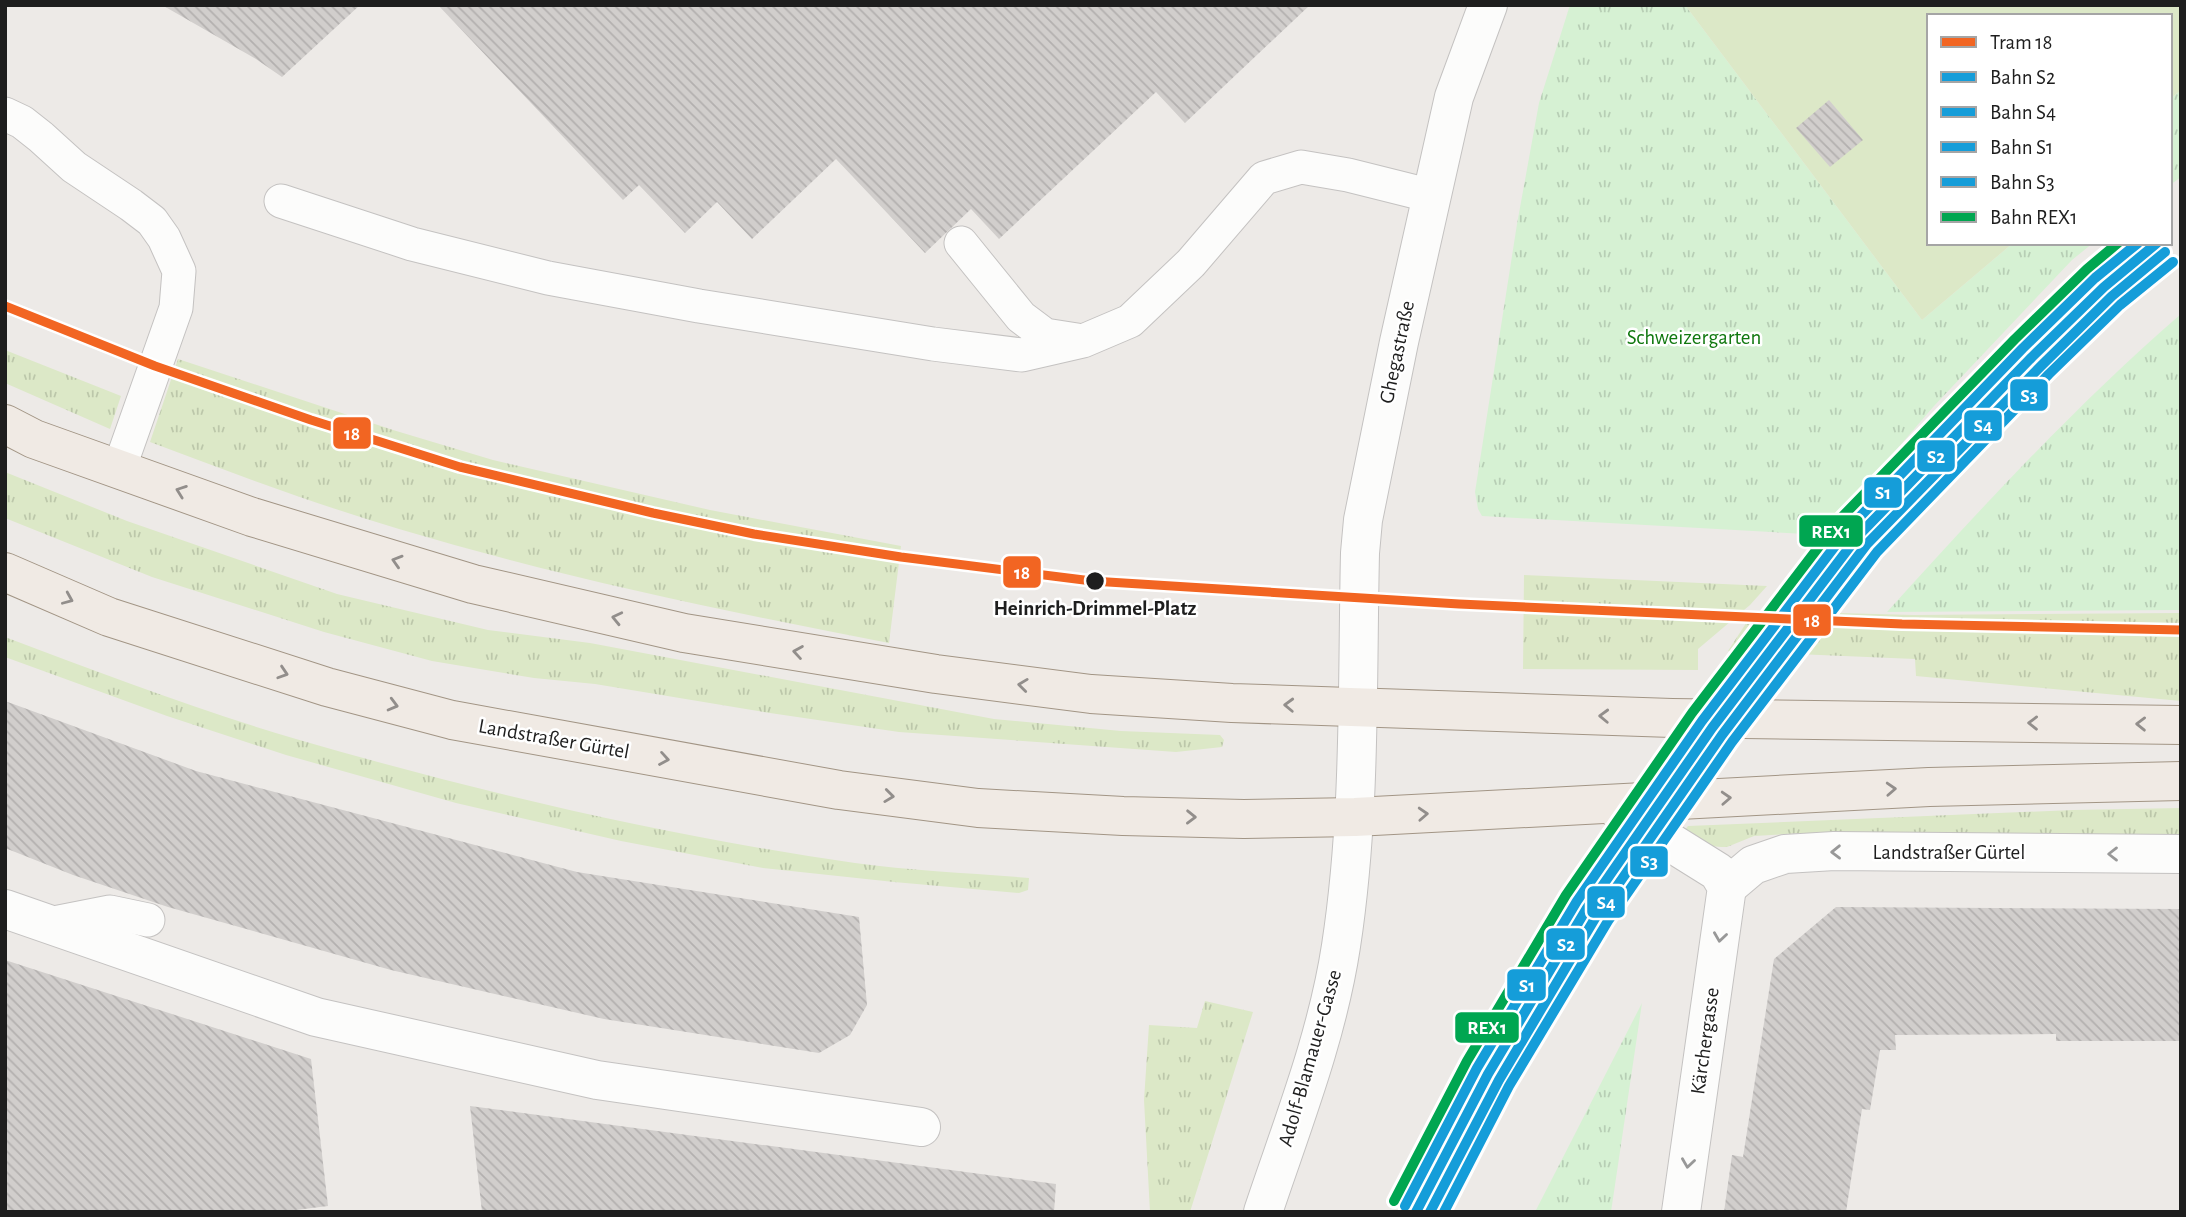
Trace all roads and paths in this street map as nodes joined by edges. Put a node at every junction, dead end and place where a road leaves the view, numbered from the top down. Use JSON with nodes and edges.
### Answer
{"nodes":[{"id":1,"x":1488,"y":5,"type":"edge"},
{"id":2,"x":5,"y":114,"type":"edge"},
{"id":3,"x":1432,"y":196,"type":"junction"},
{"id":4,"x":281,"y":201,"type":"dead end"},
{"id":5,"x":961,"y":243,"type":"dead end"},
{"id":6,"x":1083,"y":341,"type":"junction"},
{"id":7,"x":5,"y":424,"type":"edge"},
{"id":8,"x":119,"y":469,"type":"junction"},
{"id":9,"x":5,"y":572,"type":"edge"},
{"id":10,"x":1357,"y":708,"type":"junction"},
{"id":11,"x":2181,"y":725,"type":"edge"},
{"id":12,"x":2181,"y":781,"type":"edge"},
{"id":13,"x":1609,"y":804,"type":"junction"},
{"id":14,"x":1355,"y":817,"type":"junction"},
{"id":15,"x":2181,"y":854,"type":"edge"},
{"id":16,"x":1722,"y":880,"type":"junction"},
{"id":17,"x":5,"y":909,"type":"edge"},
{"id":18,"x":148,"y":920,"type":"dead end"},
{"id":19,"x":49,"y":924,"type":"junction"},
{"id":20,"x":921,"y":1127,"type":"dead end"},
{"id":21,"x":1263,"y":1212,"type":"edge"},
{"id":22,"x":1681,"y":1212,"type":"edge"}],
"edges":[{"from":1,"to":3,"type":"street","name":"Ghegastraße"},
{"from":2,"to":8,"type":"lane"},
{"from":3,"to":6,"type":"lane"},
{"from":3,"to":10,"type":"street","name":"Ghegastraße"},
{"from":4,"to":6,"type":"lane"},
{"from":5,"to":6,"type":"lane"},
{"from":7,"to":8,"type":"main road"},
{"from":10,"to":8,"type":"main road","one_way":true},
{"from":9,"to":14,"type":"main road","name":"Landstraßer Gürtel","one_way":true},
{"from":11,"to":10,"type":"main road","one_way":true},
{"from":10,"to":14,"type":"street"},
{"from":13,"to":12,"type":"main road","one_way":true},
{"from":14,"to":13,"type":"main road","one_way":true},
{"from":13,"to":16,"type":"street"},
{"from":14,"to":21,"type":"street","name":"Adolf-Blamauer-Gasse"},
{"from":15,"to":16,"type":"street","name":"Landstraßer Gürtel","one_way":true},
{"from":16,"to":22,"type":"street","name":"Kärchergasse","one_way":true},
{"from":17,"to":19,"type":"street"},
{"from":18,"to":19,"type":"lane"},
{"from":19,"to":20,"type":"street"}]}
